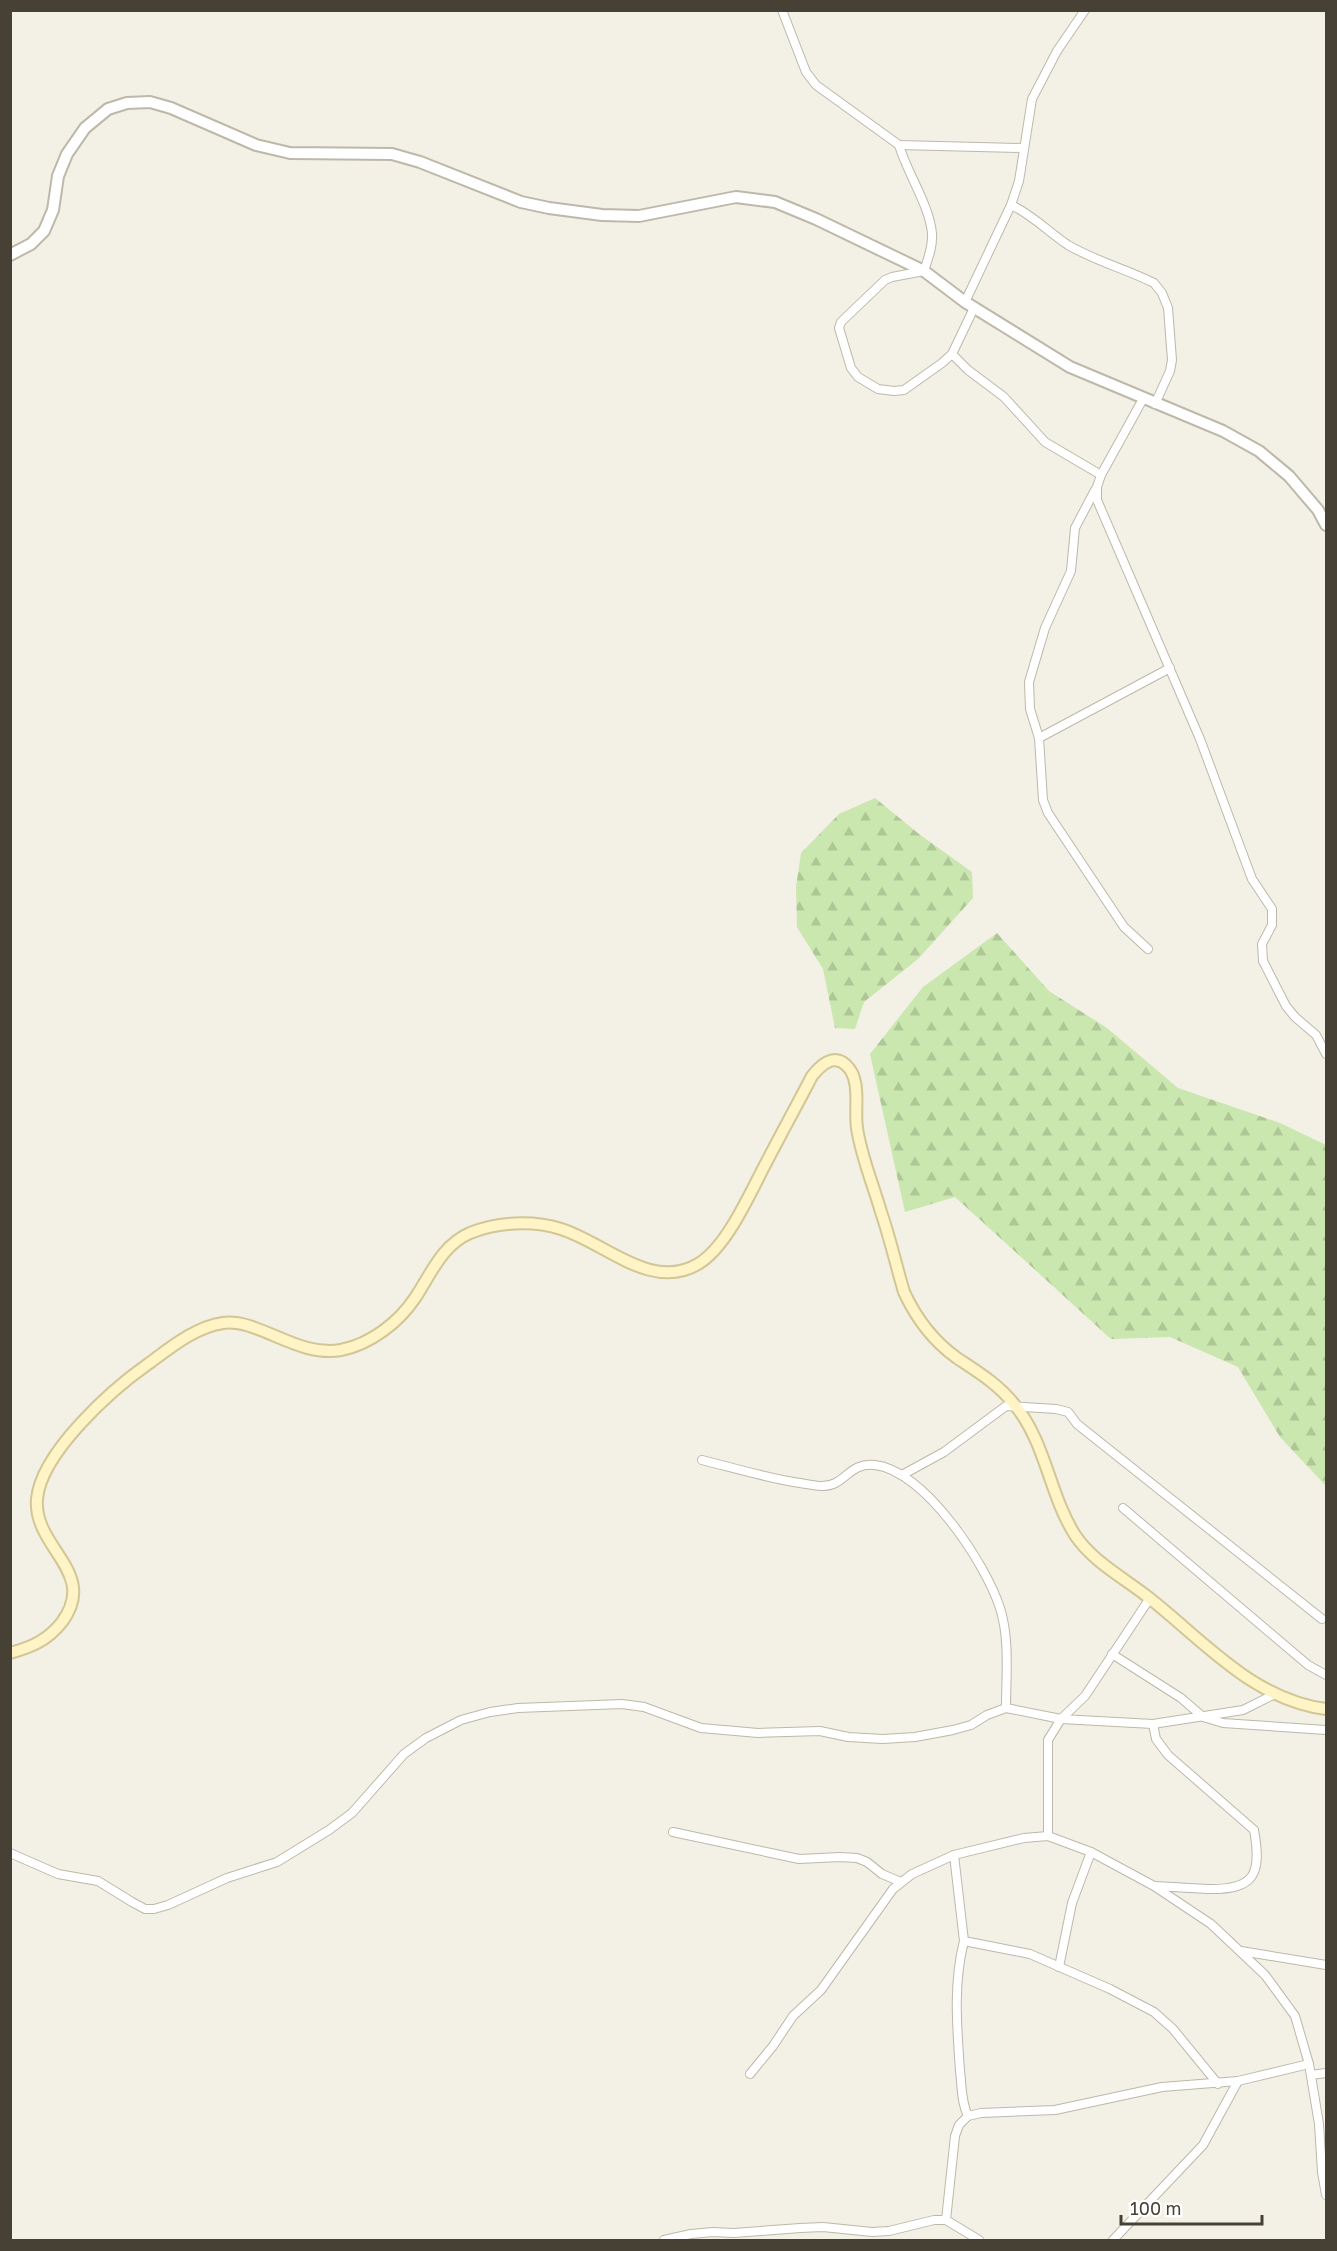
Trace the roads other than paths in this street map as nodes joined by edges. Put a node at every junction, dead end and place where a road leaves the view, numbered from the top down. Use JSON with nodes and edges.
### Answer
{"nodes":[{"id":1,"x":782,"y":10,"type":"edge"},
{"id":2,"x":1085,"y":10,"type":"edge"},
{"id":3,"x":899,"y":145,"type":"junction"},
{"id":4,"x":1023,"y":148,"type":"junction"},
{"id":5,"x":1011,"y":205,"type":"junction"},
{"id":6,"x":10,"y":255,"type":"edge"},
{"id":7,"x":924,"y":271,"type":"junction"},
{"id":8,"x":969,"y":305,"type":"junction"},
{"id":9,"x":952,"y":354,"type":"junction"},
{"id":10,"x":1143,"y":399,"type":"junction"},
{"id":11,"x":1155,"y":404,"type":"junction"},
{"id":12,"x":1101,"y":475,"type":"junction"},
{"id":13,"x":1096,"y":488,"type":"junction"},
{"id":14,"x":1326,"y":525,"type":"edge"},
{"id":15,"x":1170,"y":668,"type":"junction"},
{"id":16,"x":1039,"y":738,"type":"junction"},
{"id":17,"x":1148,"y":949,"type":"dead end"},
{"id":18,"x":1326,"y":1054,"type":"edge"},
{"id":19,"x":1016,"y":1406,"type":"junction"},
{"id":20,"x":702,"y":1460,"type":"dead end"},
{"id":21,"x":902,"y":1475,"type":"junction"},
{"id":22,"x":1123,"y":1508,"type":"dead end"},
{"id":23,"x":1150,"y":1598,"type":"junction"},
{"id":24,"x":1322,"y":1619,"type":"dead end"},
{"id":25,"x":10,"y":1653,"type":"edge"},
{"id":26,"x":1112,"y":1654,"type":"junction"},
{"id":27,"x":1326,"y":1675,"type":"edge"},
{"id":28,"x":1275,"y":1694,"type":"junction"},
{"id":29,"x":1006,"y":1708,"type":"junction"},
{"id":30,"x":1326,"y":1709,"type":"edge"},
{"id":31,"x":1203,"y":1717,"type":"junction"},
{"id":32,"x":1061,"y":1719,"type":"junction"},
{"id":33,"x":1153,"y":1724,"type":"junction"},
{"id":34,"x":1326,"y":1730,"type":"edge"},
{"id":35,"x":673,"y":1832,"type":"dead end"},
{"id":36,"x":1048,"y":1836,"type":"junction"},
{"id":37,"x":1091,"y":1852,"type":"junction"},
{"id":38,"x":10,"y":1853,"type":"edge"},
{"id":39,"x":954,"y":1855,"type":"junction"},
{"id":40,"x":901,"y":1882,"type":"junction"},
{"id":41,"x":1154,"y":1886,"type":"junction"},
{"id":42,"x":964,"y":1941,"type":"junction"},
{"id":43,"x":1240,"y":1951,"type":"junction"},
{"id":44,"x":1326,"y":1965,"type":"edge"},
{"id":45,"x":1059,"y":1967,"type":"junction"},
{"id":46,"x":1309,"y":2064,"type":"junction"},
{"id":47,"x":1326,"y":2073,"type":"edge"},
{"id":48,"x":750,"y":2074,"type":"dead end"},
{"id":49,"x":1311,"y":2075,"type":"junction"},
{"id":50,"x":1238,"y":2081,"type":"junction"},
{"id":51,"x":1218,"y":2084,"type":"junction"},
{"id":52,"x":968,"y":2116,"type":"junction"},
{"id":53,"x":1326,"y":2195,"type":"edge"},
{"id":54,"x":946,"y":2220,"type":"junction"},
{"id":55,"x":664,"y":2241,"type":"edge"},
{"id":56,"x":979,"y":2241,"type":"edge"},
{"id":57,"x":1113,"y":2241,"type":"edge"}],
"edges":[{"from":1,"to":3,"type":"street"},
{"from":2,"to":4,"type":"street"},
{"from":3,"to":4,"type":"street"},
{"from":3,"to":7,"type":"street"},
{"from":4,"to":5,"type":"street"},
{"from":5,"to":8,"type":"street"},
{"from":5,"to":11,"type":"street"},
{"from":6,"to":7,"type":"street"},
{"from":7,"to":8,"type":"street"},
{"from":7,"to":9,"type":"street"},
{"from":8,"to":9,"type":"street"},
{"from":8,"to":10,"type":"street"},
{"from":9,"to":12,"type":"street"},
{"from":10,"to":11,"type":"street"},
{"from":10,"to":12,"type":"street"},
{"from":11,"to":14,"type":"street"},
{"from":12,"to":13,"type":"street"},
{"from":13,"to":15,"type":"street"},
{"from":13,"to":16,"type":"street"},
{"from":15,"to":16,"type":"street"},
{"from":15,"to":18,"type":"street"},
{"from":16,"to":17,"type":"street"},
{"from":19,"to":21,"type":"street"},
{"from":19,"to":23,"type":"main road"},
{"from":19,"to":24,"type":"street"},
{"from":19,"to":25,"type":"main road"},
{"from":20,"to":21,"type":"street"},
{"from":21,"to":29,"type":"street"},
{"from":22,"to":27,"type":"street"},
{"from":23,"to":26,"type":"street"},
{"from":23,"to":28,"type":"main road"},
{"from":26,"to":31,"type":"street"},
{"from":26,"to":32,"type":"street"},
{"from":28,"to":30,"type":"main road"},
{"from":28,"to":31,"type":"street"},
{"from":29,"to":32,"type":"street"},
{"from":29,"to":38,"type":"street"},
{"from":31,"to":33,"type":"street"},
{"from":31,"to":34,"type":"street"},
{"from":32,"to":33,"type":"street"},
{"from":32,"to":36,"type":"street"},
{"from":33,"to":41,"type":"street"},
{"from":35,"to":40,"type":"street"},
{"from":36,"to":37,"type":"street"},
{"from":36,"to":39,"type":"street"},
{"from":37,"to":41,"type":"street"},
{"from":37,"to":45,"type":"street"},
{"from":39,"to":40,"type":"street"},
{"from":39,"to":42,"type":"street"},
{"from":40,"to":48,"type":"street"},
{"from":41,"to":43,"type":"street"},
{"from":42,"to":45,"type":"street"},
{"from":42,"to":52,"type":"street"},
{"from":43,"to":44,"type":"street"},
{"from":43,"to":46,"type":"street"},
{"from":45,"to":51,"type":"street"},
{"from":46,"to":49,"type":"street"},
{"from":46,"to":50,"type":"street"},
{"from":47,"to":49,"type":"street"},
{"from":49,"to":53,"type":"street"},
{"from":50,"to":51,"type":"street"},
{"from":50,"to":57,"type":"street"},
{"from":51,"to":52,"type":"street"},
{"from":52,"to":54,"type":"street"},
{"from":54,"to":55,"type":"street"},
{"from":54,"to":56,"type":"street"}]}
